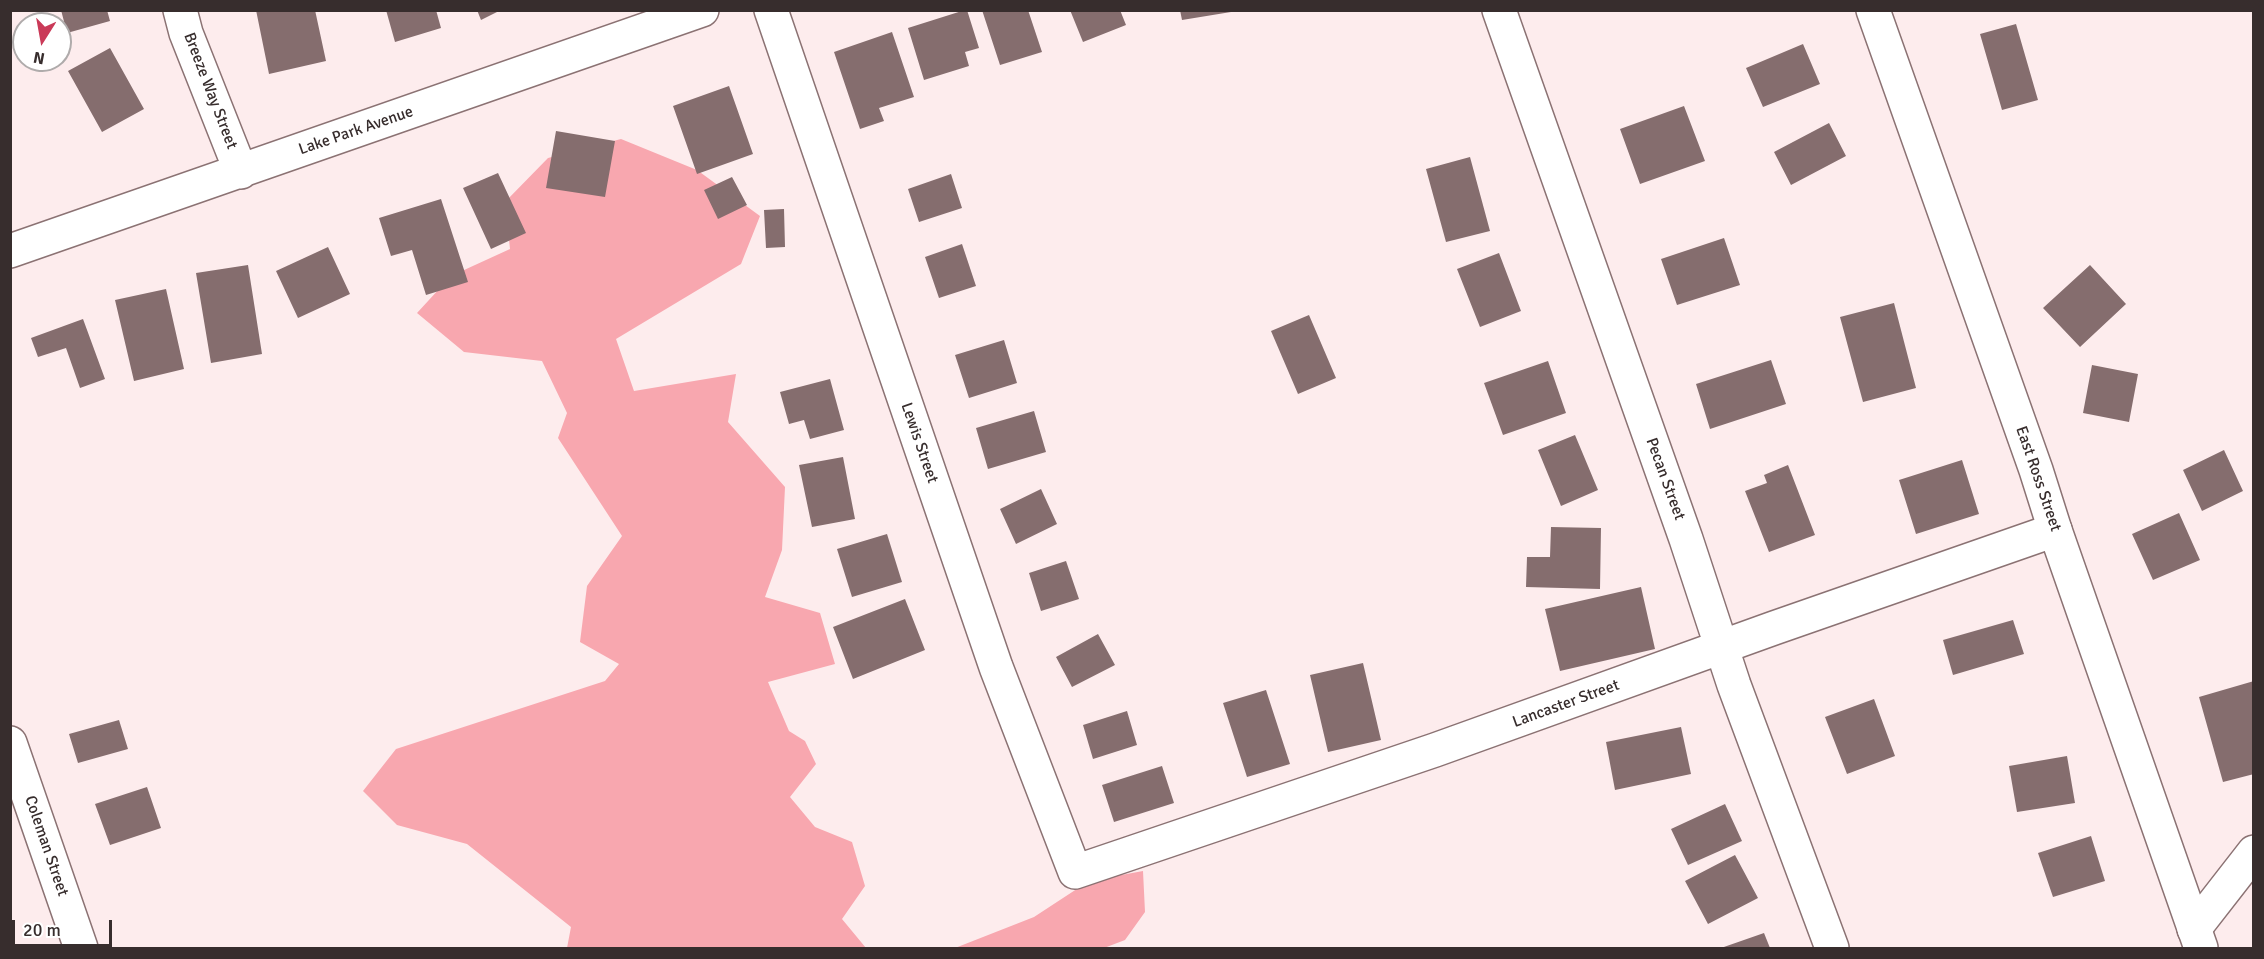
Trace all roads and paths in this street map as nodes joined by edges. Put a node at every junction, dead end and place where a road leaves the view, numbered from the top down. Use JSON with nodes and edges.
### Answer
{"nodes":[{"id":1,"x":180,"y":10,"type":"edge"},
{"id":2,"x":702,"y":10,"type":"edge"},
{"id":3,"x":771,"y":10,"type":"edge"},
{"id":4,"x":1499,"y":10,"type":"edge"},
{"id":5,"x":1873,"y":10,"type":"edge"},
{"id":6,"x":241,"y":172,"type":"junction"},
{"id":7,"x":10,"y":251,"type":"edge"},
{"id":8,"x":2055,"y":530,"type":"junction"},
{"id":9,"x":1723,"y":648,"type":"junction"},
{"id":10,"x":10,"y":743,"type":"edge"},
{"id":11,"x":2253,"y":852,"type":"edge"},
{"id":12,"x":1075,"y":872,"type":"joint"},
{"id":13,"x":2198,"y":939,"type":"edge"},
{"id":14,"x":81,"y":948,"type":"edge"},
{"id":15,"x":1832,"y":948,"type":"edge"}],
"edges":[{"from":1,"to":6,"type":"street","name":"Breeze Way Street"},
{"from":2,"to":6,"type":"street","name":"Lake Park Avenue"},
{"from":3,"to":12,"type":"street","name":"Lewis Street"},
{"from":4,"to":9,"type":"street","name":"Pecan Street"},
{"from":5,"to":8,"type":"street","name":"East Ross Street"},
{"from":6,"to":7,"type":"street","name":"Lake Park Avenue"},
{"from":8,"to":9,"type":"street","name":"Lancaster Street"},
{"from":8,"to":13,"type":"street","name":"East Ross Street"},
{"from":9,"to":12,"type":"street","name":"Lancaster Street"},
{"from":9,"to":15,"type":"street","name":"Pecan Street"},
{"from":10,"to":14,"type":"street","name":"Coleman Street"},
{"from":11,"to":13,"type":"street"}]}
